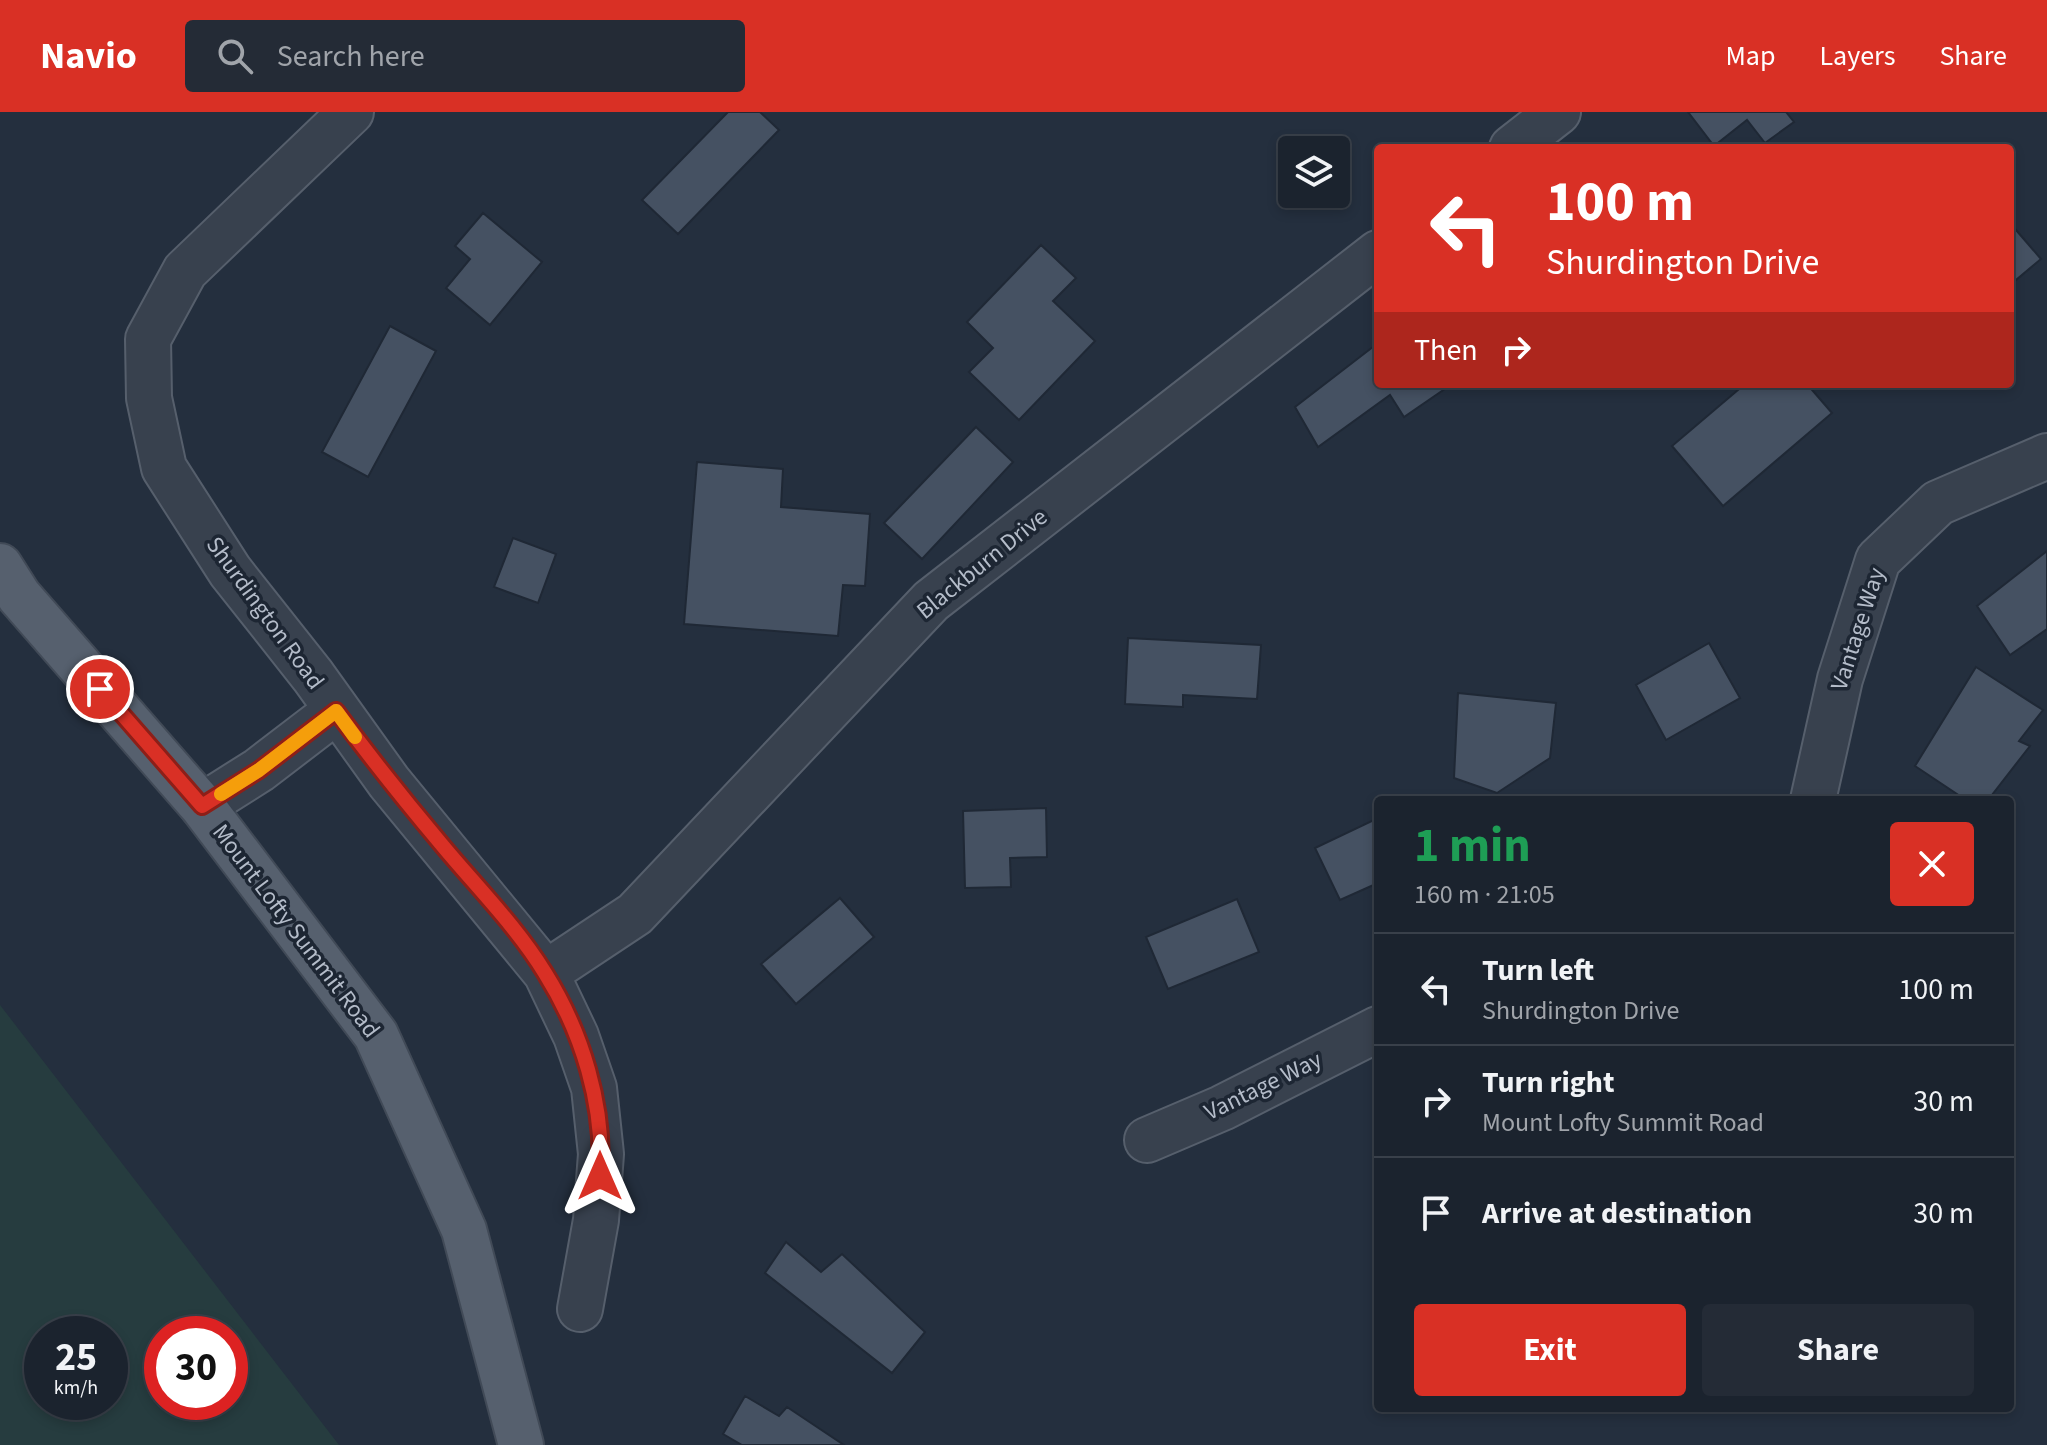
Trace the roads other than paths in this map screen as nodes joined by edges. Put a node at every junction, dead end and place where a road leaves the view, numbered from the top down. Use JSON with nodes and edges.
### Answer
{"nodes":[{"id":1,"x":351,"y":112,"type":"edge"},
{"id":2,"x":1558,"y":112,"type":"edge"},
{"id":3,"x":1517,"y":144,"type":"edge"},
{"id":4,"x":1374,"y":256,"type":"edge"},
{"id":5,"x":2047,"y":456,"type":"edge"},
{"id":6,"x":0,"y":566,"type":"edge"},
{"id":7,"x":336,"y":711,"type":"junction"},
{"id":8,"x":1814,"y":796,"type":"edge"},
{"id":9,"x":202,"y":806,"type":"junction"},
{"id":10,"x":546,"y":973,"type":"junction"},
{"id":11,"x":1374,"y":1031,"type":"edge"},
{"id":12,"x":1147,"y":1140,"type":"dead end"},
{"id":13,"x":580,"y":1309,"type":"dead end"},
{"id":14,"x":521,"y":1445,"type":"edge"}],
"edges":[{"from":1,"to":7,"type":"street","name":"Shurdington Road"},
{"from":2,"to":3,"type":"street"},
{"from":4,"to":10,"type":"street","name":"Blackburn Drive"},
{"from":5,"to":8,"type":"street","name":"Vantage Way"},
{"from":6,"to":9,"type":"main road","name":"Mount Lofty Summit Road"},
{"from":7,"to":9,"type":"street"},
{"from":7,"to":10,"type":"street","name":"Shurdington Road"},
{"from":9,"to":14,"type":"main road","name":"Mount Lofty Summit Road"},
{"from":10,"to":13,"type":"street","name":"Shurdington Road"},
{"from":11,"to":12,"type":"street","name":"Vantage Way"}]}
